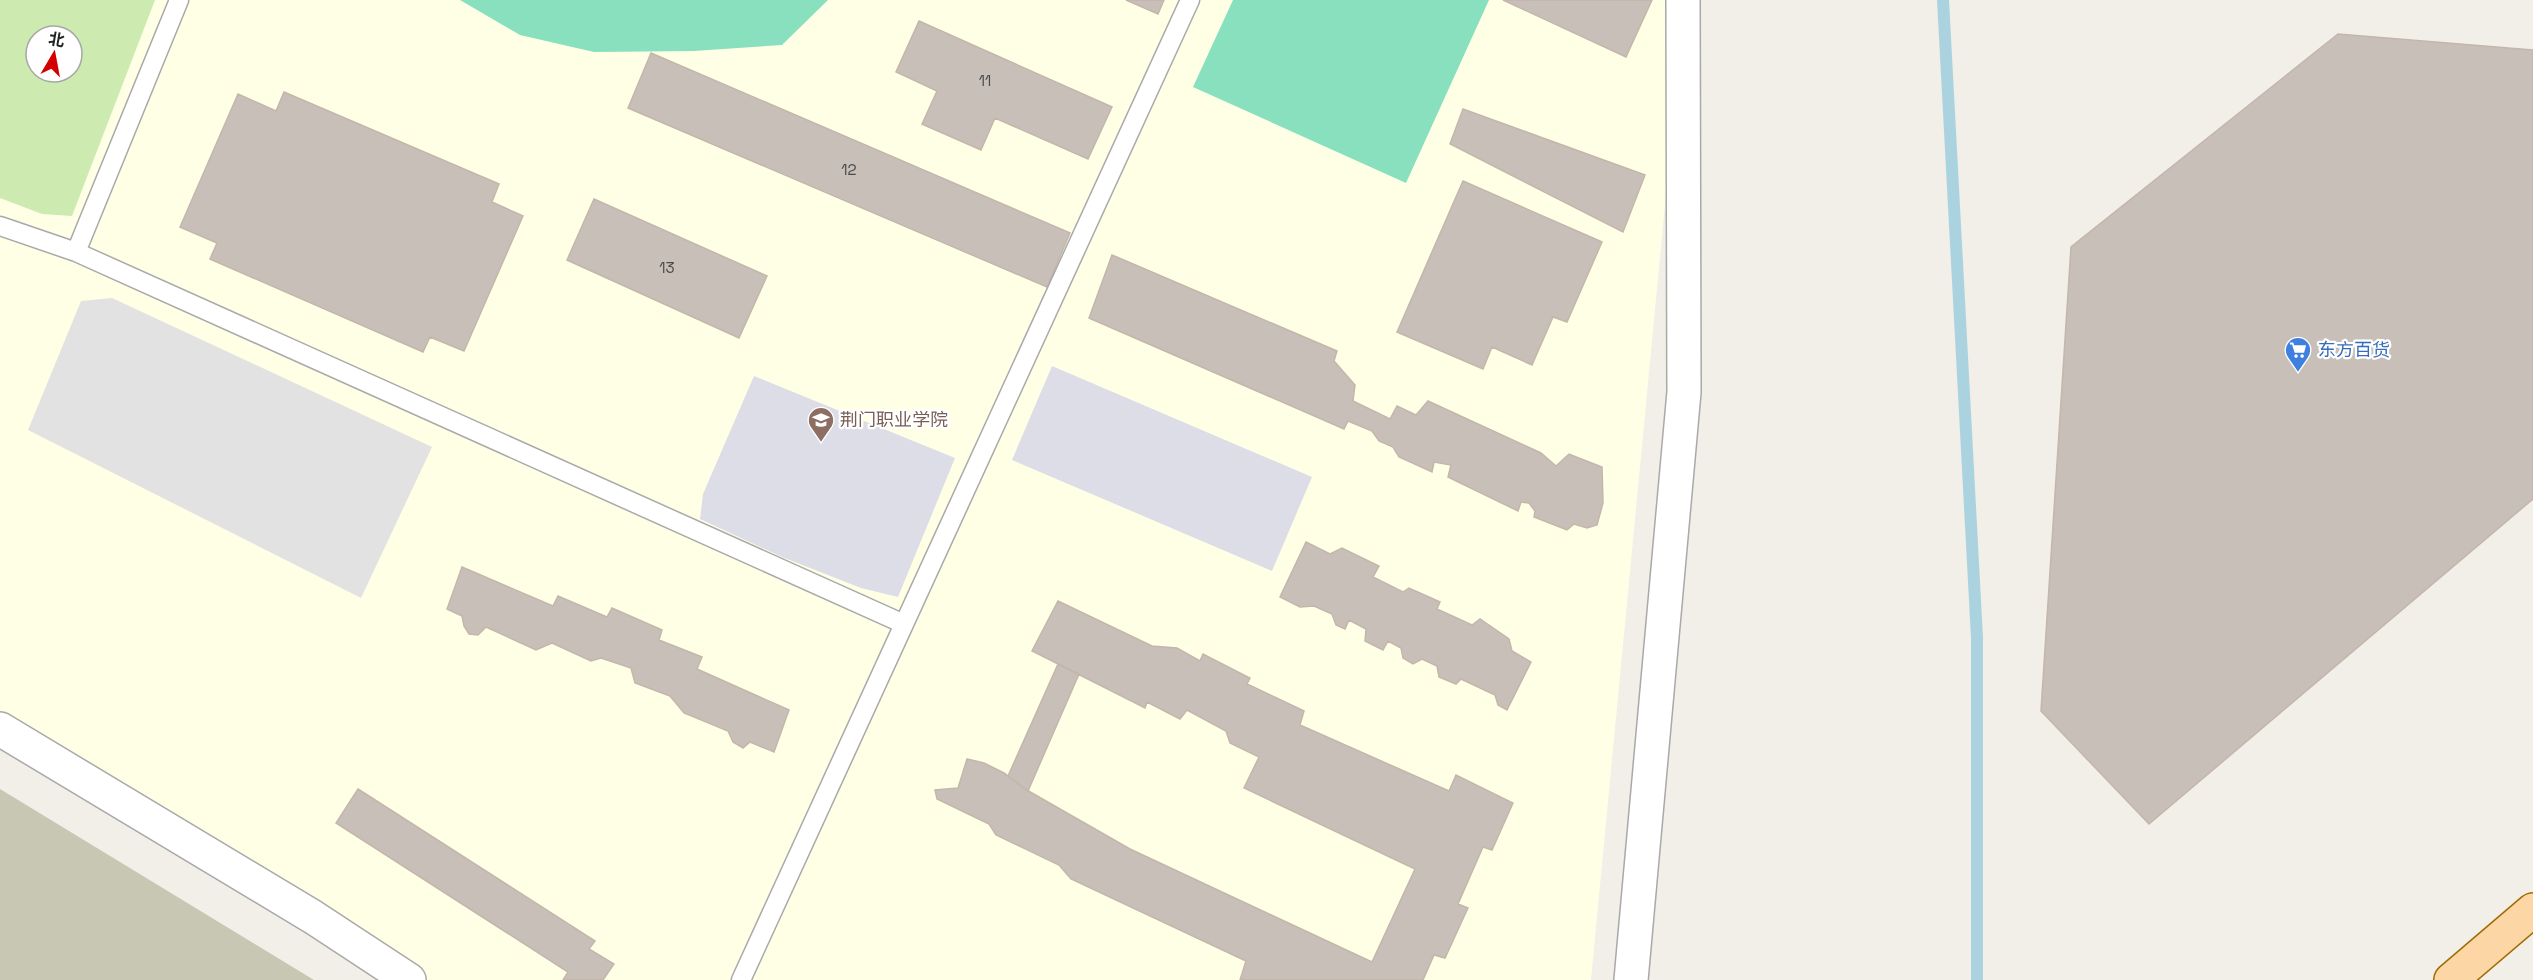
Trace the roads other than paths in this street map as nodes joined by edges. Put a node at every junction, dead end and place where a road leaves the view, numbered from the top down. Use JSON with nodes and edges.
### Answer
{"nodes":[{"id":1,"x":179,"y":0,"type":"edge"},
{"id":2,"x":1190,"y":0,"type":"edge"},
{"id":3,"x":1683,"y":0,"type":"edge"},
{"id":4,"x":0,"y":226,"type":"edge"},
{"id":5,"x":76,"y":252,"type":"junction"},
{"id":6,"x":904,"y":624,"type":"junction"},
{"id":7,"x":0,"y":729,"type":"edge"},
{"id":8,"x":2533,"y":910,"type":"edge"},
{"id":9,"x":410,"y":980,"type":"edge"},
{"id":10,"x":741,"y":980,"type":"edge"},
{"id":11,"x":1631,"y":980,"type":"edge"},
{"id":12,"x":2451,"y":980,"type":"edge"}],
"edges":[{"from":1,"to":5,"type":"lane"},
{"from":2,"to":6,"type":"lane"},
{"from":3,"to":11,"type":"street"},
{"from":4,"to":5,"type":"lane"},
{"from":5,"to":6,"type":"lane"},
{"from":6,"to":10,"type":"lane"},
{"from":7,"to":9,"type":"street"},
{"from":8,"to":12,"type":"main road"}]}
